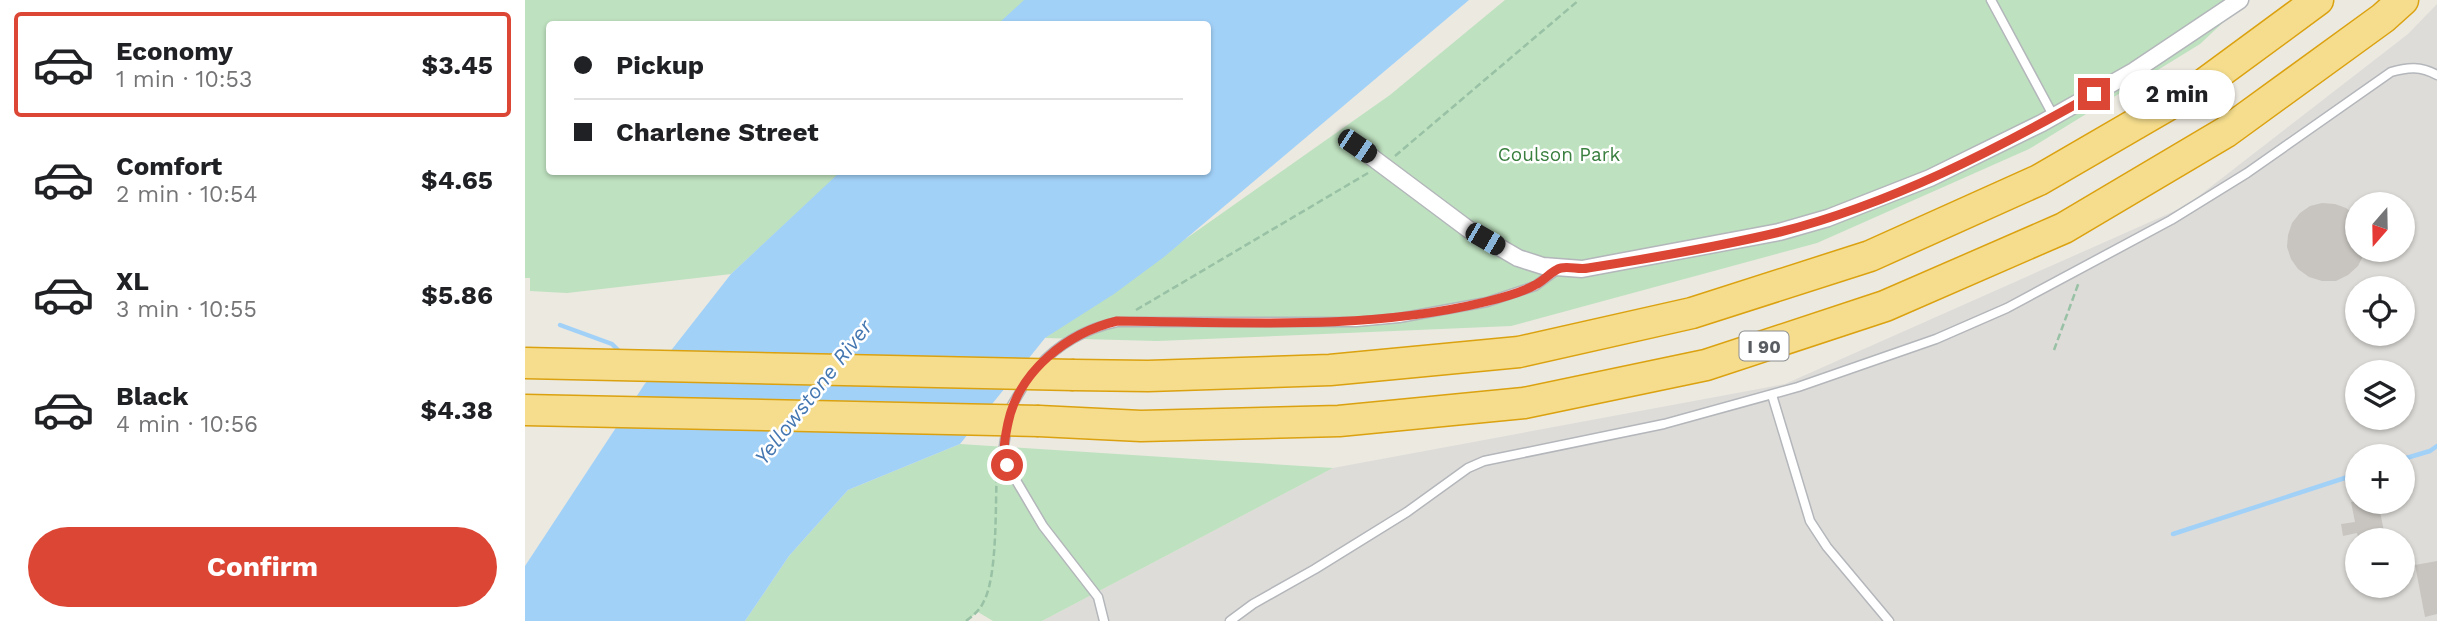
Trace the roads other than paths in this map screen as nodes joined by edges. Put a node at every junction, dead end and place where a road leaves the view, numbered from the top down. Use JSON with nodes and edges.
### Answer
{"nodes":[{"id":1,"x":1991,"y":0,"type":"edge"},
{"id":2,"x":2240,"y":0,"type":"edge"},
{"id":3,"x":2318,"y":0,"type":"edge"},
{"id":4,"x":2403,"y":0,"type":"edge"},
{"id":5,"x":2437,"y":75,"type":"edge"},
{"id":6,"x":2054,"y":117,"type":"junction"},
{"id":7,"x":1357,"y":146,"type":"dead end"},
{"id":8,"x":1560,"y":268,"type":"junction"},
{"id":9,"x":525,"y":363,"type":"edge"},
{"id":10,"x":1772,"y":395,"type":"junction"},
{"id":11,"x":525,"y":410,"type":"edge"},
{"id":12,"x":1104,"y":621,"type":"edge"},
{"id":13,"x":1230,"y":621,"type":"edge"},
{"id":14,"x":1889,"y":621,"type":"edge"}],
"edges":[{"from":1,"to":6,"type":"lane"},
{"from":2,"to":6,"type":"street"},
{"from":3,"to":9,"type":"highway","bridge":true},
{"from":4,"to":11,"type":"highway","number":"I 90","bridge":true},
{"from":5,"to":10,"type":"lane"},
{"from":6,"to":8,"type":"street"},
{"from":7,"to":8,"type":"street"},
{"from":8,"to":12,"type":"lane"},
{"from":10,"to":13,"type":"lane"},
{"from":10,"to":14,"type":"lane"}]}
